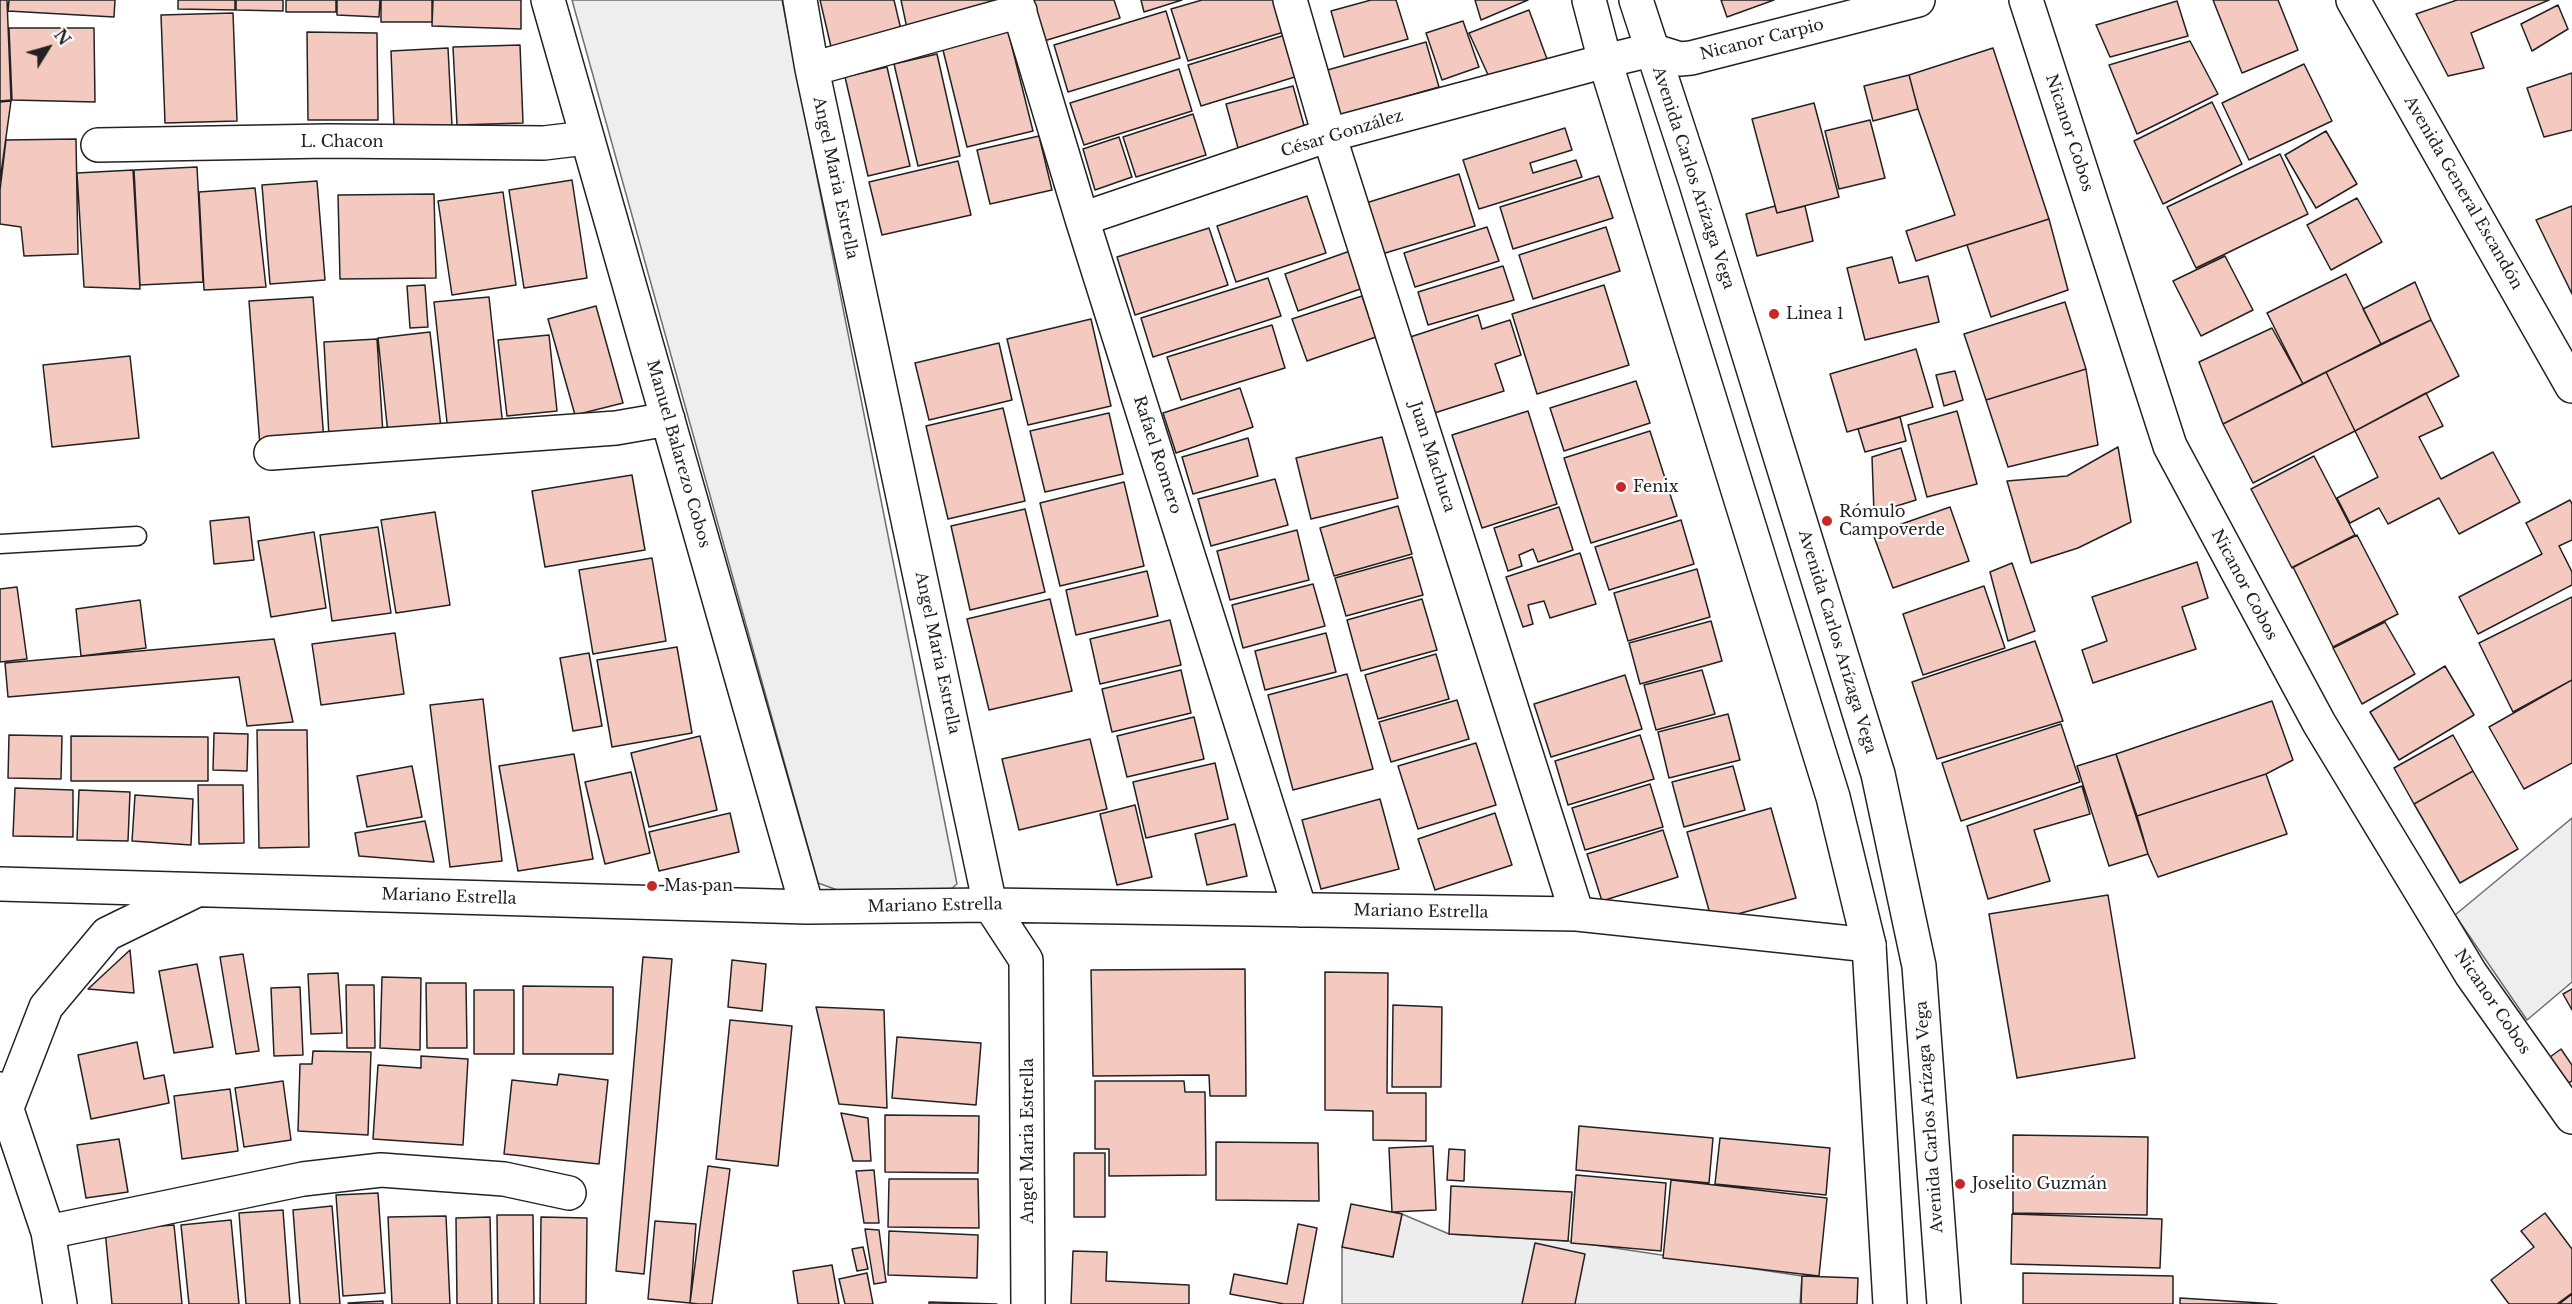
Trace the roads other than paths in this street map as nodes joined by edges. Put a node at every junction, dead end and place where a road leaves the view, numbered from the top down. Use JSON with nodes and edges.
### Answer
{"nodes":[{"id":1,"x":548,"y":0,"type":"edge"},
{"id":2,"x":800,"y":0,"type":"edge"},
{"id":3,"x":1290,"y":0,"type":"edge"},
{"id":4,"x":1588,"y":0,"type":"edge"},
{"id":5,"x":1636,"y":0,"type":"edge"},
{"id":6,"x":1918,"y":0,"type":"edge"},
{"id":7,"x":2026,"y":0,"type":"edge"},
{"id":8,"x":2353,"y":0,"type":"edge"},
{"id":9,"x":1018,"y":6,"type":"edge"},
{"id":10,"x":1651,"y":50,"type":"junction"},
{"id":11,"x":1605,"y":61,"type":"junction"},
{"id":12,"x":812,"y":69,"type":"junction"},
{"id":13,"x":1329,"y":135,"type":"junction"},
{"id":14,"x":586,"y":138,"type":"junction"},
{"id":15,"x":98,"y":146,"type":"dead end"},
{"id":16,"x":1082,"y":219,"type":"junction"},
{"id":17,"x":2572,"y":386,"type":"edge"},
{"id":18,"x":668,"y":418,"type":"junction"},
{"id":19,"x":271,"y":453,"type":"dead end"},
{"id":20,"x":137,"y":536,"type":"dead end"},
{"id":21,"x":0,"y":544,"type":"edge"},
{"id":22,"x":0,"y":884,"type":"edge"},
{"id":23,"x":198,"y":890,"type":"junction"},
{"id":24,"x":990,"y":905,"type":"junction"},
{"id":25,"x":807,"y":908,"type":"junction"},
{"id":26,"x":1300,"y":910,"type":"junction"},
{"id":27,"x":1577,"y":914,"type":"junction"},
{"id":28,"x":1869,"y":945,"type":"junction"},
{"id":29,"x":3,"y":1099,"type":"edge"},
{"id":30,"x":2572,"y":1117,"type":"edge"},
{"id":31,"x":569,"y":1193,"type":"dead end"},
{"id":32,"x":48,"y":1232,"type":"junction"},
{"id":33,"x":60,"y":1304,"type":"edge"},
{"id":34,"x":1028,"y":1304,"type":"edge"},
{"id":35,"x":1890,"y":1304,"type":"edge"},
{"id":36,"x":1944,"y":1304,"type":"edge"}],
"edges":[{"from":1,"to":14,"type":"street","name":"Manuel Balarezo Cobos"},
{"from":2,"to":12,"type":"street","name":"Angel Maria Estrella"},
{"from":3,"to":13,"type":"street","name":"Juan Machuca"},
{"from":4,"to":11,"type":"street"},
{"from":5,"to":10,"type":"street","name":"Avenida Carlos Arízaga Vega"},
{"from":6,"to":10,"type":"street","name":"Nicanor Carpio"},
{"from":7,"to":30,"type":"street","name":"Nicanor Cobos"},
{"from":8,"to":17,"type":"street","name":"Avenida General Escandón"},
{"from":9,"to":12,"type":"street"},
{"from":9,"to":16,"type":"street","name":"Rafael Romero"},
{"from":10,"to":11,"type":"street"},
{"from":10,"to":36,"type":"street","name":"Avenida Carlos Arízaga Vega"},
{"from":11,"to":13,"type":"street","name":"César González"},
{"from":11,"to":28,"type":"street"},
{"from":12,"to":24,"type":"street","name":"Angel Maria Estrella"},
{"from":13,"to":16,"type":"street","name":"César González"},
{"from":13,"to":27,"type":"street","name":"Juan Machuca"},
{"from":14,"to":15,"type":"street","name":"L. Chacon"},
{"from":14,"to":18,"type":"street","name":"Manuel Balarezo Cobos"},
{"from":16,"to":26,"type":"street","name":"Rafael Romero"},
{"from":18,"to":19,"type":"street"},
{"from":18,"to":25,"type":"street","name":"Manuel Balarezo Cobos"},
{"from":20,"to":21,"type":"lane"},
{"from":22,"to":23,"type":"street","name":"Mariano Estrella"},
{"from":23,"to":25,"type":"street","name":"Mariano Estrella"},
{"from":23,"to":29,"type":"street"},
{"from":24,"to":25,"type":"street","name":"Mariano Estrella"},
{"from":24,"to":26,"type":"street","name":"Mariano Estrella"},
{"from":24,"to":34,"type":"street","name":"Angel Maria Estrella"},
{"from":26,"to":27,"type":"street","name":"Mariano Estrella"},
{"from":27,"to":28,"type":"street","name":"Mariano Estrella"},
{"from":28,"to":35,"type":"street"},
{"from":29,"to":32,"type":"street"},
{"from":31,"to":32,"type":"street"},
{"from":32,"to":33,"type":"street"}]}
